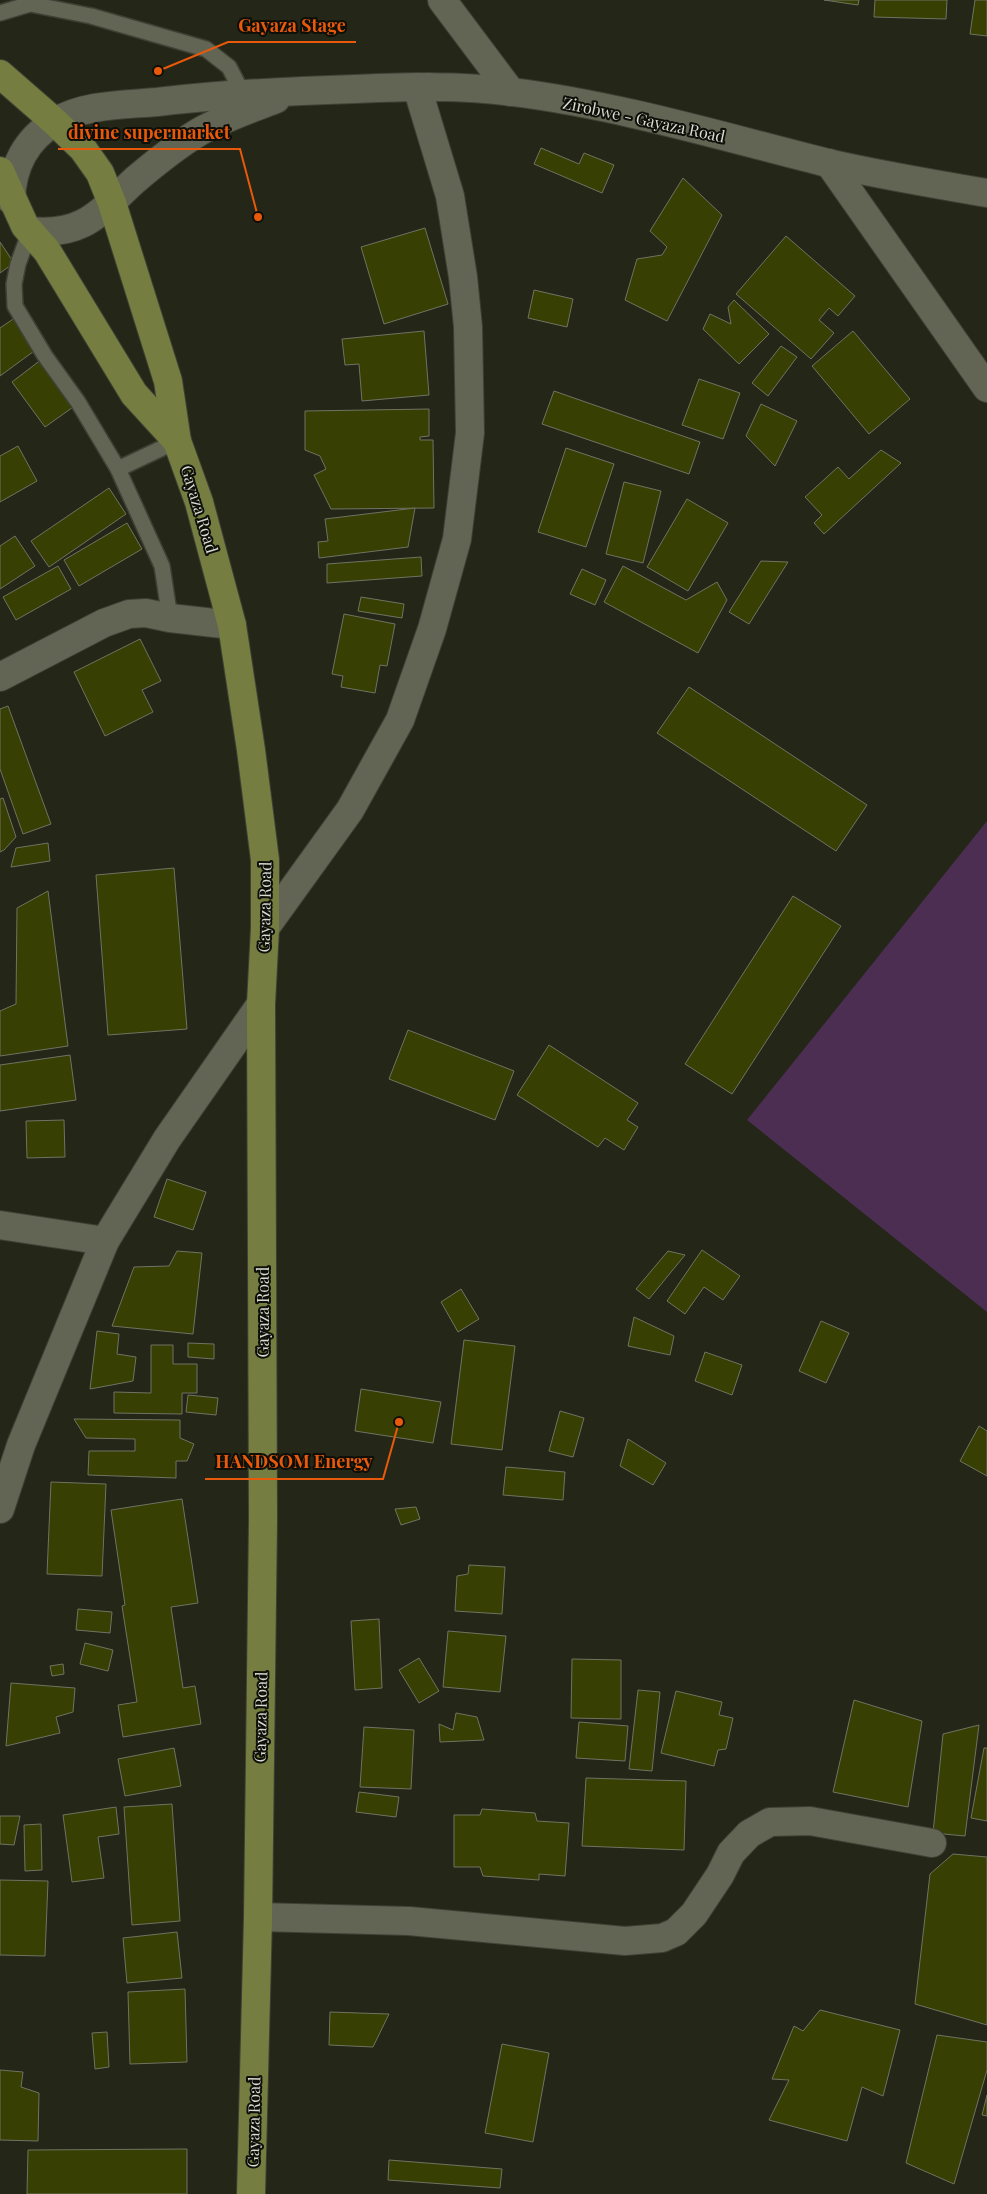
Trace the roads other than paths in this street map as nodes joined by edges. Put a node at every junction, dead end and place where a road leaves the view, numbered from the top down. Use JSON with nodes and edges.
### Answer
{"nodes":[{"id":1,"x":442,"y":0,"type":"edge"},
{"id":2,"x":0,"y":13,"type":"edge"},
{"id":3,"x":0,"y":74,"type":"edge"},
{"id":4,"x":417,"y":86,"type":"junction"},
{"id":5,"x":296,"y":90,"type":"junction"},
{"id":6,"x":511,"y":92,"type":"junction"},
{"id":7,"x":243,"y":94,"type":"junction"},
{"id":8,"x":55,"y":122,"type":"junction"},
{"id":9,"x":829,"y":163,"type":"junction"},
{"id":10,"x":0,"y":172,"type":"edge"},
{"id":11,"x":987,"y":193,"type":"edge"},
{"id":12,"x":11,"y":200,"type":"junction"},
{"id":13,"x":112,"y":203,"type":"junction"},
{"id":14,"x":30,"y":231,"type":"junction"},
{"id":15,"x":987,"y":388,"type":"edge"},
{"id":16,"x":177,"y":441,"type":"junction"},
{"id":17,"x":118,"y":469,"type":"junction"},
{"id":18,"x":170,"y":618,"type":"junction"},
{"id":19,"x":232,"y":625,"type":"junction"},
{"id":20,"x":0,"y":677,"type":"edge"},
{"id":21,"x":265,"y":928,"type":"junction"},
{"id":22,"x":261,"y":1004,"type":"junction"},
{"id":23,"x":0,"y":1225,"type":"edge"},
{"id":24,"x":104,"y":1241,"type":"junction"},
{"id":25,"x":0,"y":1509,"type":"edge"},
{"id":26,"x":932,"y":1843,"type":"dead end"},
{"id":27,"x":258,"y":1917,"type":"junction"},
{"id":28,"x":252,"y":2194,"type":"edge"}],
"edges":[{"from":1,"to":6,"type":"street"},
{"from":2,"to":7,"type":"lane"},
{"from":3,"to":8,"type":"main road","name":"Gayaza Road"},
{"from":4,"to":5,"type":"street","name":"Zirobwe - Gayaza Road"},
{"from":4,"to":6,"type":"street","name":"Zirobwe - Gayaza Road"},
{"from":4,"to":21,"type":"street"},
{"from":5,"to":7,"type":"street","name":"Zirobwe - Gayaza Road"},
{"from":5,"to":13,"type":"street","name":"Zirobwe - Gayaza Road"},
{"from":6,"to":9,"type":"street","name":"Zirobwe - Gayaza Road"},
{"from":7,"to":8,"type":"street","name":"Zirobwe - Gayaza Road"},
{"from":8,"to":12,"type":"street","name":"Zirobwe - Gayaza Road"},
{"from":8,"to":13,"type":"main road","name":"Gayaza Road"},
{"from":9,"to":11,"type":"street","name":"Zirobwe - Gayaza Road"},
{"from":9,"to":15,"type":"street"},
{"from":10,"to":12,"type":"main road","name":"Gayaza Road"},
{"from":12,"to":14,"type":"main road","name":"Gayaza Road"},
{"from":13,"to":14,"type":"street","name":"Zirobwe - Gayaza Road"},
{"from":13,"to":16,"type":"main road","name":"Gayaza Road"},
{"from":14,"to":16,"type":"main road","name":"Gayaza Road"},
{"from":14,"to":17,"type":"lane"},
{"from":16,"to":17,"type":"lane"},
{"from":16,"to":19,"type":"main road","name":"Gayaza Road"},
{"from":17,"to":18,"type":"lane"},
{"from":18,"to":19,"type":"street"},
{"from":18,"to":20,"type":"street"},
{"from":19,"to":21,"type":"main road","name":"Gayaza Road"},
{"from":21,"to":22,"type":"main road","name":"Gayaza Road"},
{"from":22,"to":24,"type":"street"},
{"from":22,"to":27,"type":"main road","name":"Gayaza Road"},
{"from":23,"to":24,"type":"street"},
{"from":24,"to":25,"type":"street"},
{"from":26,"to":27,"type":"street"},
{"from":27,"to":28,"type":"main road","name":"Gayaza Road"}]}
